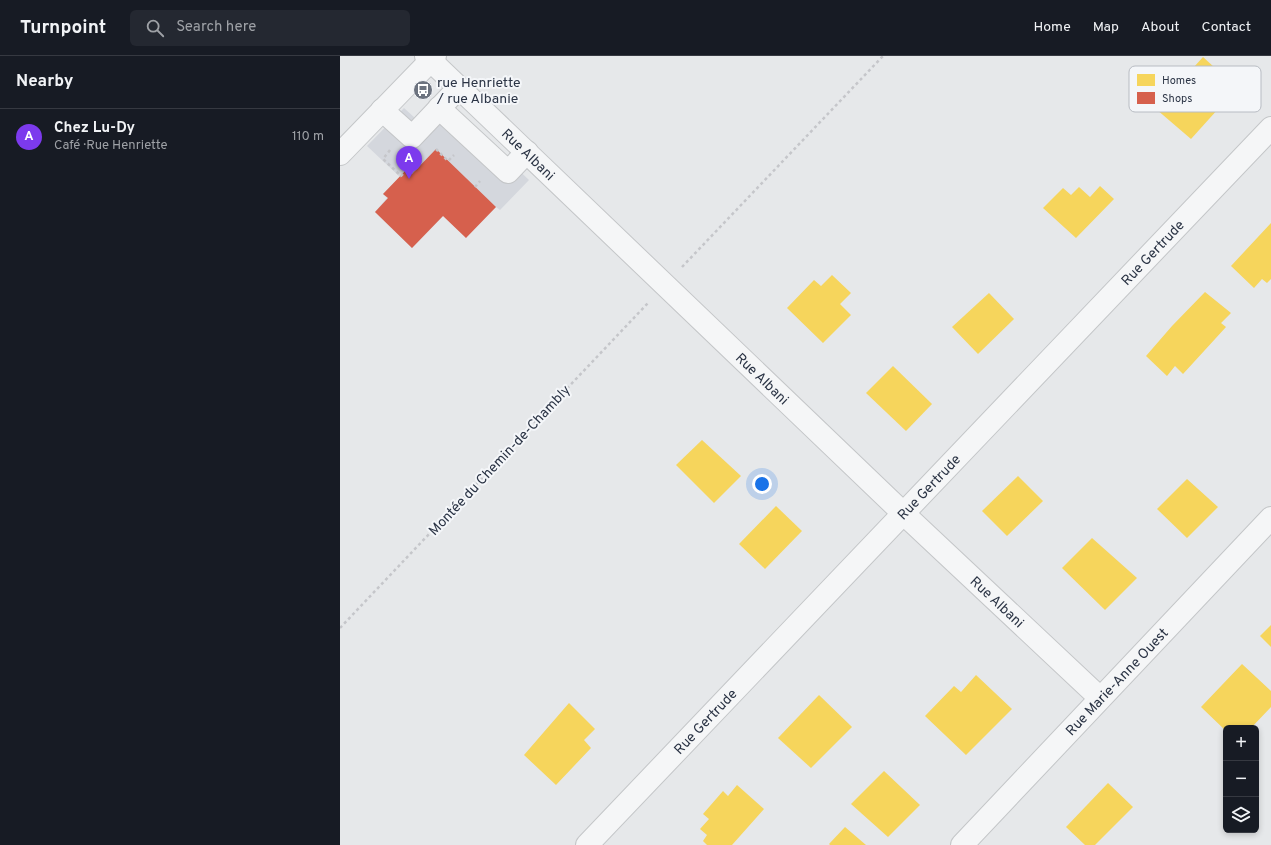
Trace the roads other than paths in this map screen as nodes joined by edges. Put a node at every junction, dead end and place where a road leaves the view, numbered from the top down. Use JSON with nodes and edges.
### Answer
{"nodes":[{"id":1,"x":430,"y":58,"type":"edge"},
{"id":2,"x":459,"y":88,"type":"junction"},
{"id":3,"x":439,"y":108,"type":"junction"},
{"id":4,"x":382,"y":110,"type":"junction"},
{"id":5,"x":1271,"y":128,"type":"edge"},
{"id":6,"x":527,"y":152,"type":"junction"},
{"id":7,"x":340,"y":154,"type":"edge"},
{"id":8,"x":904,"y":514,"type":"junction"},
{"id":9,"x":1271,"y":518,"type":"edge"},
{"id":10,"x":1100,"y":698,"type":"junction"},
{"id":11,"x":587,"y":845,"type":"edge"},
{"id":12,"x":962,"y":845,"type":"edge"}],
"edges":[{"from":1,"to":2,"type":"street","name":"Rue Albani"},
{"from":1,"to":4,"type":"street"},
{"from":2,"to":3,"type":"street"},
{"from":2,"to":6,"type":"street","name":"Rue Albani"},
{"from":3,"to":4,"type":"street"},
{"from":3,"to":6,"type":"street"},
{"from":4,"to":7,"type":"street"},
{"from":5,"to":8,"type":"street","name":"Rue Gertrude"},
{"from":6,"to":8,"type":"street","name":"Rue Albani"},
{"from":8,"to":10,"type":"street","name":"Rue Albani"},
{"from":8,"to":11,"type":"street","name":"Rue Gertrude"},
{"from":9,"to":10,"type":"street","name":"Rue Marie-Anne Ouest"},
{"from":10,"to":12,"type":"street","name":"Rue Marie-Anne Ouest"}]}
